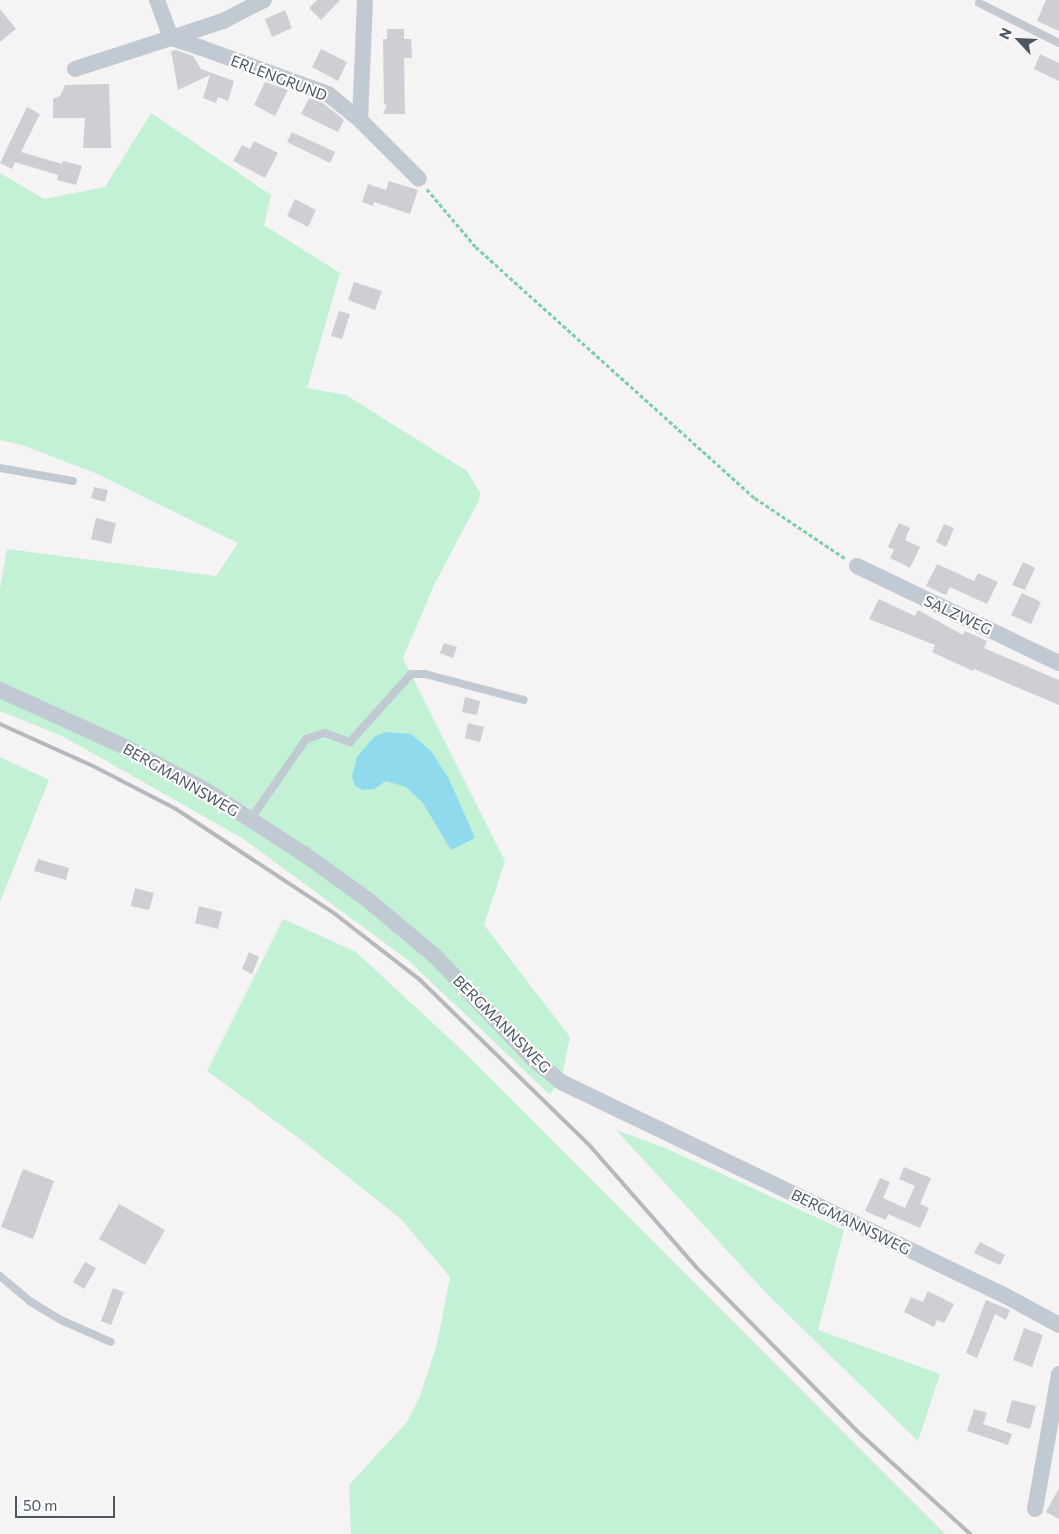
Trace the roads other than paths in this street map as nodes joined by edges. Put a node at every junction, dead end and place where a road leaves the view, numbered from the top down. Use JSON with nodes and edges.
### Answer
{"nodes":[{"id":1,"x":156,"y":0,"type":"edge"},
{"id":2,"x":264,"y":0,"type":"edge"},
{"id":3,"x":365,"y":0,"type":"edge"},
{"id":4,"x":979,"y":3,"type":"dead end"},
{"id":5,"x":171,"y":38,"type":"junction"},
{"id":6,"x":1059,"y":43,"type":"edge"},
{"id":7,"x":75,"y":69,"type":"dead end"},
{"id":8,"x":360,"y":120,"type":"junction"},
{"id":9,"x":419,"y":179,"type":"road end"},
{"id":10,"x":0,"y":468,"type":"edge"},
{"id":11,"x":73,"y":481,"type":"dead end"},
{"id":12,"x":857,"y":566,"type":"road end"},
{"id":13,"x":1059,"y":663,"type":"edge"},
{"id":14,"x":0,"y":690,"type":"edge"},
{"id":15,"x":524,"y":700,"type":"dead end"},
{"id":16,"x":250,"y":820,"type":"junction"},
{"id":17,"x":0,"y":1276,"type":"edge"},
{"id":18,"x":1059,"y":1325,"type":"edge"},
{"id":19,"x":112,"y":1342,"type":"dead end"},
{"id":20,"x":1059,"y":1374,"type":"edge"},
{"id":21,"x":1035,"y":1509,"type":"dead end"}],
"edges":[{"from":1,"to":5,"type":"street"},
{"from":2,"to":5,"type":"street"},
{"from":3,"to":8,"type":"street"},
{"from":4,"to":6,"type":"lane"},
{"from":5,"to":7,"type":"street"},
{"from":5,"to":8,"type":"street","name":"ERLENGRUND"},
{"from":8,"to":9,"type":"street","name":"ERLENGRUND"},
{"from":10,"to":11,"type":"lane"},
{"from":12,"to":13,"type":"street","name":"SALZWEG"},
{"from":14,"to":16,"type":"street","name":"BERGMANNSWEG"},
{"from":15,"to":16,"type":"lane"},
{"from":16,"to":18,"type":"street","name":"BERGMANNSWEG"},
{"from":17,"to":19,"type":"lane"},
{"from":20,"to":21,"type":"street"}]}
